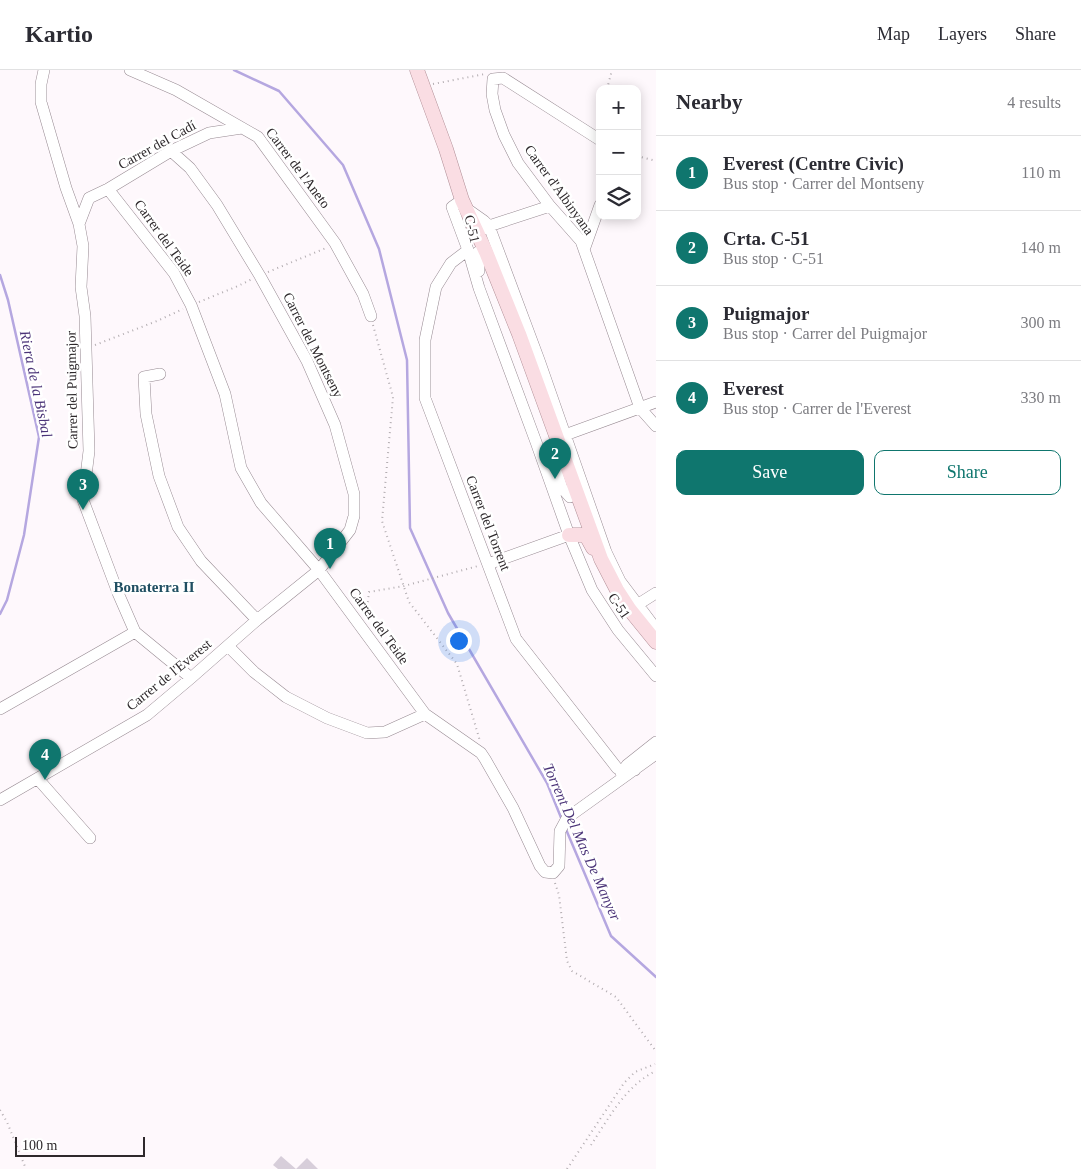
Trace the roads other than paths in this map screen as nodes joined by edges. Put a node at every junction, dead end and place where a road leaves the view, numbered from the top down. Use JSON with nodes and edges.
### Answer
{"nodes":[{"id":1,"x":44,"y":70,"type":"edge"},
{"id":2,"x":130,"y":70,"type":"edge"},
{"id":3,"x":417,"y":70,"type":"edge"},
{"id":4,"x":492,"y":75,"type":"edge"},
{"id":5,"x":242,"y":128,"type":"junction"},
{"id":6,"x":596,"y":137,"type":"edge"},
{"id":7,"x":171,"y":151,"type":"junction"},
{"id":8,"x":66,"y":188,"type":"junction"},
{"id":9,"x":108,"y":189,"type":"junction"},
{"id":10,"x":88,"y":198,"type":"junction"},
{"id":11,"x":461,"y":205,"type":"junction"},
{"id":12,"x":550,"y":206,"type":"junction"},
{"id":13,"x":596,"y":216,"type":"edge"},
{"id":14,"x":79,"y":224,"type":"junction"},
{"id":15,"x":483,"y":229,"type":"junction"},
{"id":16,"x":584,"y":250,"type":"junction"},
{"id":17,"x":473,"y":251,"type":"junction"},
{"id":18,"x":485,"y":285,"type":"junction"},
{"id":19,"x":371,"y":316,"type":"road end"},
{"id":20,"x":160,"y":374,"type":"dead end"},
{"id":21,"x":656,"y":402,"type":"edge"},
{"id":22,"x":640,"y":408,"type":"junction"},
{"id":23,"x":656,"y":426,"type":"edge"},
{"id":24,"x":558,"y":440,"type":"junction"},
{"id":25,"x":584,"y":535,"type":"junction"},
{"id":26,"x":569,"y":536,"type":"junction"},
{"id":27,"x":488,"y":564,"type":"junction"},
{"id":28,"x":319,"y":570,"type":"junction"},
{"id":29,"x":656,"y":593,"type":"edge"},
{"id":30,"x":631,"y":604,"type":"junction"},
{"id":31,"x":257,"y":620,"type":"junction"},
{"id":32,"x":135,"y":632,"type":"junction"},
{"id":33,"x":654,"y":633,"type":"edge"},
{"id":34,"x":228,"y":646,"type":"junction"},
{"id":35,"x":656,"y":654,"type":"edge"},
{"id":36,"x":656,"y":676,"type":"edge"},
{"id":37,"x":191,"y":678,"type":"junction"},
{"id":38,"x":0,"y":709,"type":"edge"},
{"id":39,"x":425,"y":714,"type":"junction"},
{"id":40,"x":656,"y":742,"type":"edge"},
{"id":41,"x":656,"y":754,"type":"edge"},
{"id":42,"x":619,"y":774,"type":"junction"},
{"id":43,"x":38,"y":779,"type":"junction"},
{"id":44,"x":0,"y":800,"type":"edge"},
{"id":45,"x":90,"y":838,"type":"dead end"}],
"edges":[{"from":1,"to":8,"type":"street","name":"Carrer del Puigmajor"},
{"from":2,"to":5,"type":"street","name":"Carrer de l'Aneto"},
{"from":3,"to":11,"type":"main road","number":"C-51"},
{"from":4,"to":6,"type":"street"},
{"from":4,"to":12,"type":"street","name":"Carrer d'Albinyana"},
{"from":5,"to":7,"type":"street","name":"Carrer del Cadí"},
{"from":5,"to":19,"type":"street","name":"Carrer de l'Aneto"},
{"from":7,"to":9,"type":"street","name":"Carrer del Cadí"},
{"from":7,"to":28,"type":"street","name":"Carrer del Montseny"},
{"from":8,"to":10,"type":"street"},
{"from":8,"to":14,"type":"street","name":"Carrer del Puigmajor"},
{"from":9,"to":10,"type":"street","name":"Carrer del Cadí"},
{"from":9,"to":28,"type":"street","name":"Carrer del Teide"},
{"from":10,"to":14,"type":"street"},
{"from":11,"to":15,"type":"main road","name":"C-51"},
{"from":11,"to":17,"type":"main road","name":"C-51"},
{"from":12,"to":15,"type":"street"},
{"from":12,"to":16,"type":"street","name":"Carrer d'Albinyana"},
{"from":13,"to":16,"type":"street"},
{"from":14,"to":32,"type":"street","name":"Carrer del Puigmajor"},
{"from":15,"to":18,"type":"main road"},
{"from":15,"to":24,"type":"main road","name":"C-51"},
{"from":16,"to":22,"type":"street","name":"Carrer d'Albinyana"},
{"from":17,"to":18,"type":"main road","name":"C-51"},
{"from":17,"to":27,"type":"street","name":"Carrer del Torrent"},
{"from":18,"to":24,"type":"main road","name":"C-51"},
{"from":18,"to":26,"type":"street"},
{"from":20,"to":31,"type":"street"},
{"from":21,"to":22,"type":"street"},
{"from":22,"to":23,"type":"street","name":"Carrer d'Albinyana"},
{"from":22,"to":24,"type":"street"},
{"from":24,"to":25,"type":"main road","name":"C-51"},
{"from":24,"to":30,"type":"main road","name":"C-51"},
{"from":25,"to":26,"type":"main road"},
{"from":25,"to":30,"type":"main road"},
{"from":25,"to":35,"type":"main road","name":"C-51"},
{"from":26,"to":27,"type":"street"},
{"from":26,"to":36,"type":"street"},
{"from":27,"to":42,"type":"street","name":"Carrer del Torrent"},
{"from":28,"to":31,"type":"street","name":"Carrer de l'Everest"},
{"from":28,"to":39,"type":"street","name":"Carrer del Teide"},
{"from":29,"to":30,"type":"street"},
{"from":30,"to":33,"type":"main road","name":"C-51"},
{"from":31,"to":34,"type":"street","name":"Carrer de l'Everest"},
{"from":32,"to":37,"type":"street","name":"Carrer del Puigmajor"},
{"from":32,"to":38,"type":"street"},
{"from":34,"to":37,"type":"street","name":"Carrer de l'Everest"},
{"from":34,"to":39,"type":"street"},
{"from":37,"to":43,"type":"street","name":"Carrer de l'Everest"},
{"from":39,"to":42,"type":"street","name":"Carrer del Teide"},
{"from":40,"to":42,"type":"street"},
{"from":41,"to":42,"type":"street"},
{"from":43,"to":44,"type":"street","name":"Carrer de l'Everest"},
{"from":43,"to":45,"type":"street"}]}
